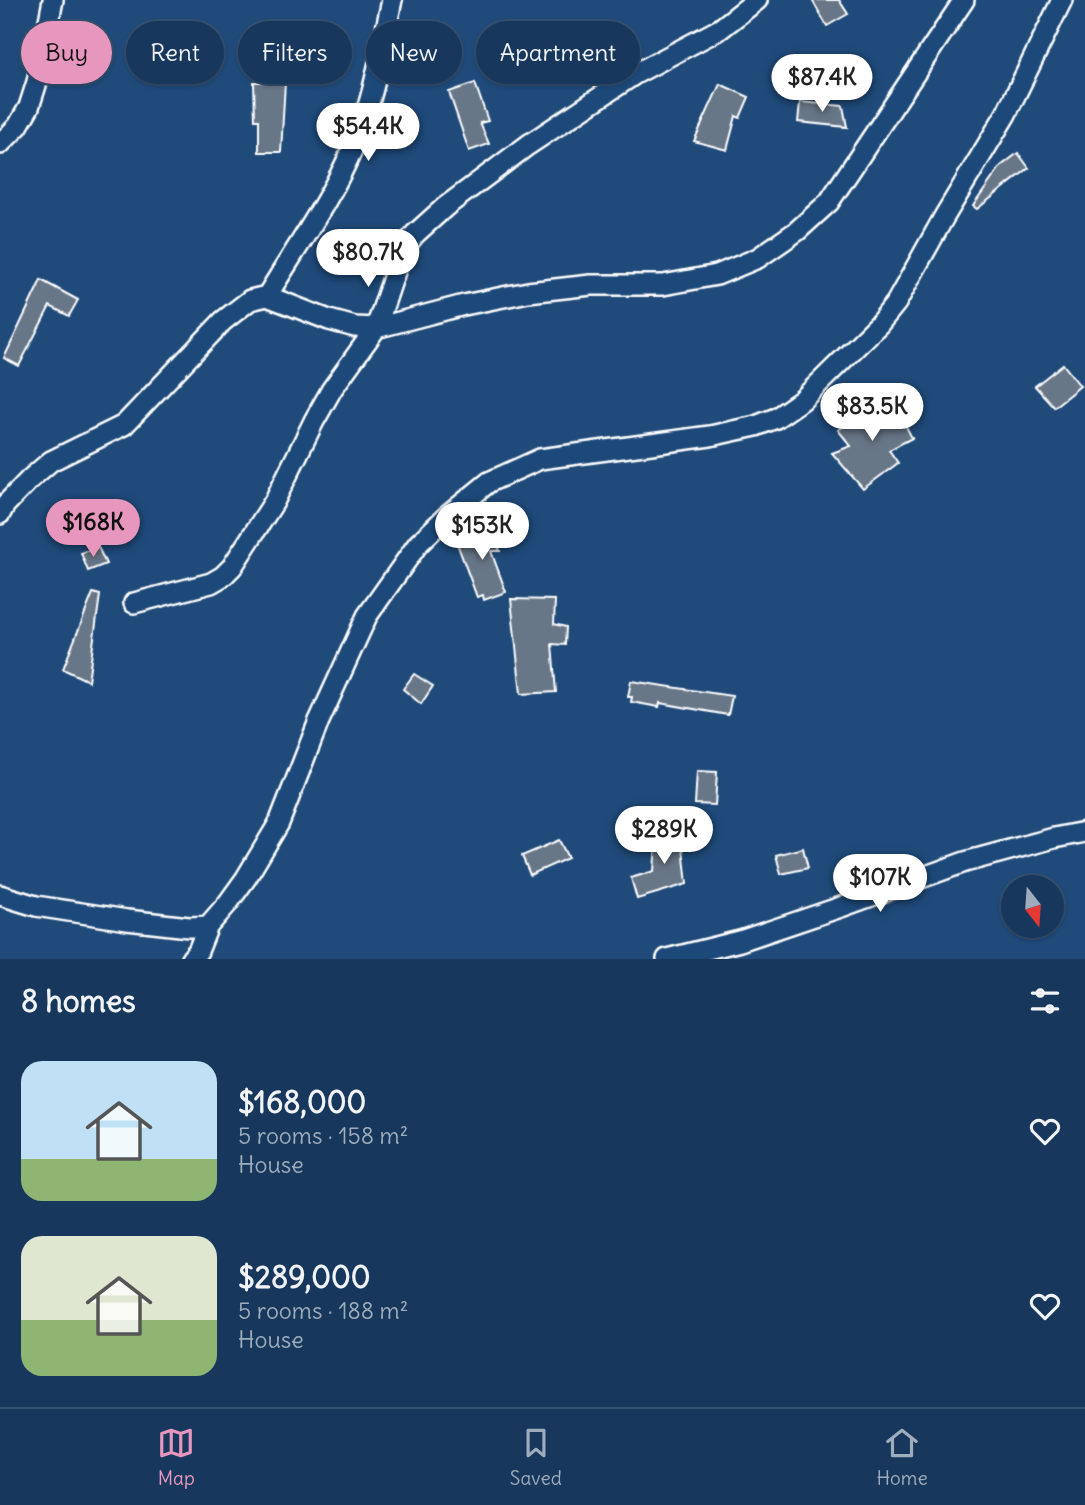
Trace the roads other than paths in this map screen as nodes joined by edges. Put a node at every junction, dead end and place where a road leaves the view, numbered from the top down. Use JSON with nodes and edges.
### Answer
{"nodes":[{"id":1,"x":53,"y":0,"type":"edge"},
{"id":2,"x":392,"y":0,"type":"edge"},
{"id":3,"x":757,"y":0,"type":"edge"},
{"id":4,"x":964,"y":0,"type":"edge"},
{"id":5,"x":1062,"y":0,"type":"edge"},
{"id":6,"x":0,"y":144,"type":"edge"},
{"id":7,"x":267,"y":296,"type":"junction"},
{"id":8,"x":376,"y":328,"type":"junction"},
{"id":9,"x":0,"y":514,"type":"edge"},
{"id":10,"x":134,"y":603,"type":"dead end"},
{"id":11,"x":1085,"y":832,"type":"edge"},
{"id":12,"x":0,"y":895,"type":"edge"},
{"id":13,"x":208,"y":926,"type":"junction"},
{"id":14,"x":191,"y":959,"type":"edge"},
{"id":15,"x":667,"y":959,"type":"edge"}],
"edges":[{"from":1,"to":6,"type":"street"},
{"from":2,"to":7,"type":"street"},
{"from":3,"to":8,"type":"street"},
{"from":4,"to":8,"type":"street"},
{"from":5,"to":13,"type":"street"},
{"from":7,"to":8,"type":"street"},
{"from":7,"to":9,"type":"street"},
{"from":8,"to":10,"type":"street"},
{"from":11,"to":15,"type":"street"},
{"from":12,"to":13,"type":"street"},
{"from":13,"to":14,"type":"street"}]}
